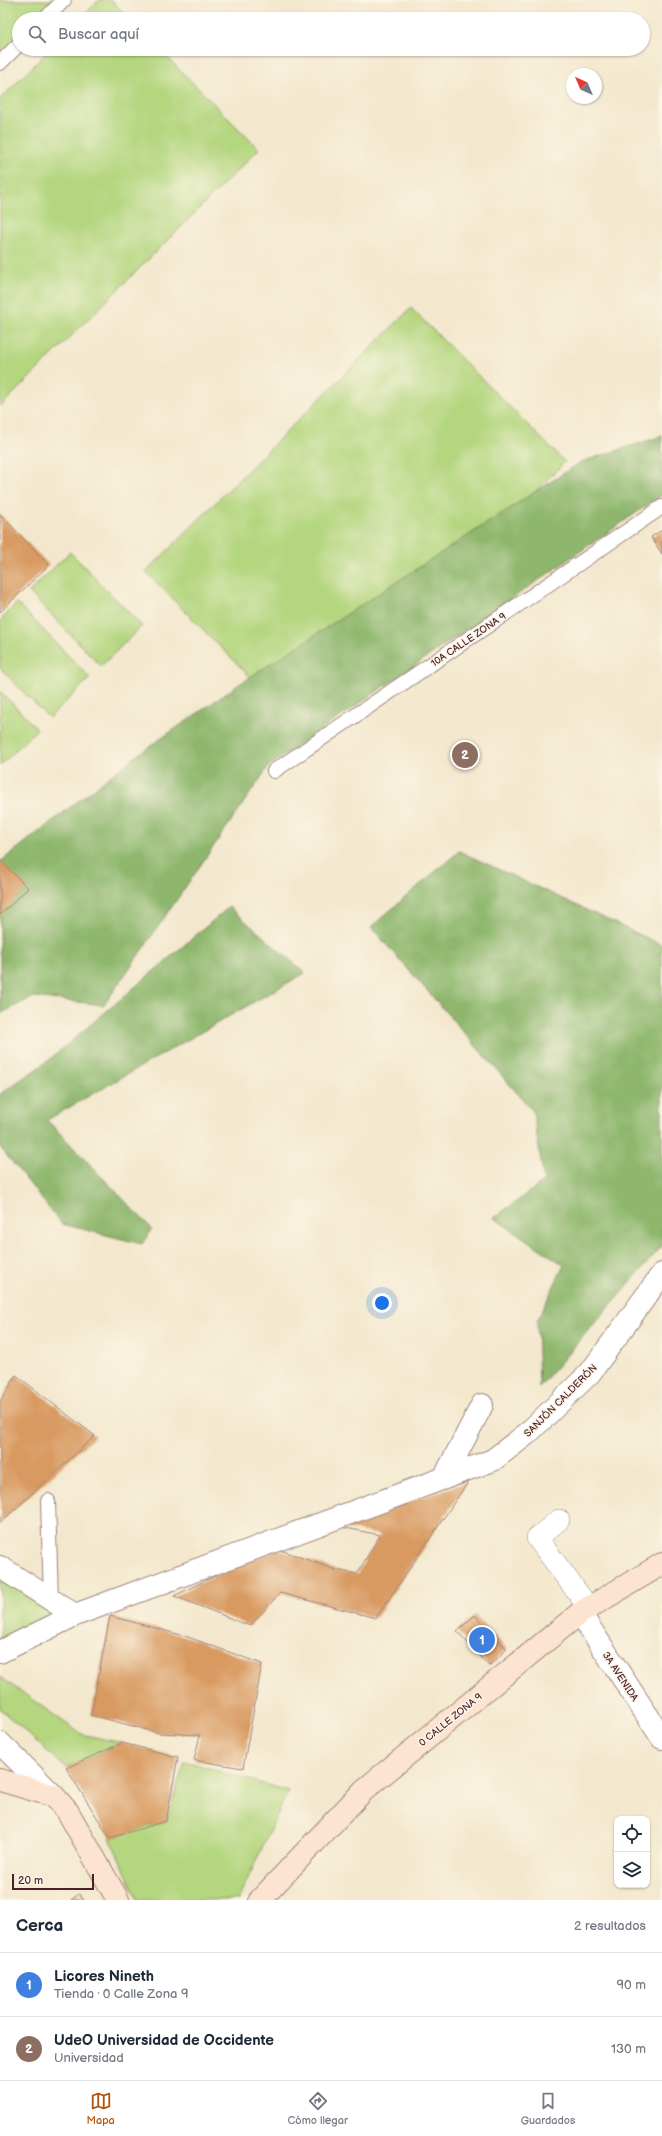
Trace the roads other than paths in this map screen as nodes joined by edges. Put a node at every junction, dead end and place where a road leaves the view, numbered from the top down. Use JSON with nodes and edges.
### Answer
{"nodes":[{"id":1,"x":64,"y":0,"type":"edge"},
{"id":2,"x":51,"y":12,"type":"edge"},
{"id":3,"x":12,"y":51,"type":"edge"},
{"id":4,"x":0,"y":63,"type":"edge"},
{"id":5,"x":662,"y":507,"type":"edge"},
{"id":6,"x":274,"y":771,"type":"dead end"},
{"id":7,"x":662,"y":1274,"type":"edge"},
{"id":8,"x":482,"y":1405,"type":"dead end"},
{"id":9,"x":444,"y":1478,"type":"junction"},
{"id":10,"x":48,"y":1501,"type":"dead end"},
{"id":11,"x":559,"y":1520,"type":"dead end"},
{"id":12,"x":662,"y":1564,"type":"edge"},
{"id":13,"x":0,"y":1567,"type":"edge"},
{"id":14,"x":51,"y":1600,"type":"junction"},
{"id":15,"x":584,"y":1611,"type":"junction"},
{"id":16,"x":75,"y":1615,"type":"junction"},
{"id":17,"x":0,"y":1652,"type":"edge"},
{"id":18,"x":662,"y":1738,"type":"edge"},
{"id":19,"x":0,"y":1743,"type":"edge"},
{"id":20,"x":0,"y":1780,"type":"edge"},
{"id":21,"x":54,"y":1796,"type":"junction"},
{"id":22,"x":118,"y":1900,"type":"edge"},
{"id":23,"x":260,"y":1900,"type":"edge"}],
"edges":[{"from":1,"to":2,"type":"lane"},
{"from":3,"to":4,"type":"lane"},
{"from":5,"to":6,"type":"lane","name":"10A CALLE ZONA 9"},
{"from":7,"to":9,"type":"street","name":"SANJÓN CALDERÓN"},
{"from":8,"to":9,"type":"street"},
{"from":9,"to":16,"type":"street","name":"SANJÓN CALDERÓN"},
{"from":10,"to":14,"type":"lane"},
{"from":11,"to":15,"type":"street"},
{"from":12,"to":15,"type":"main road","name":"0 CALLE ZONA 9"},
{"from":13,"to":14,"type":"street"},
{"from":14,"to":16,"type":"street"},
{"from":15,"to":18,"type":"street","name":"3A AVENIDA"},
{"from":15,"to":23,"type":"main road","name":"0 CALLE ZONA 9"},
{"from":16,"to":17,"type":"street","name":"SANJÓN CALDERÓN"},
{"from":19,"to":21,"type":"street"},
{"from":20,"to":21,"type":"main road"},
{"from":21,"to":22,"type":"main road"}]}
